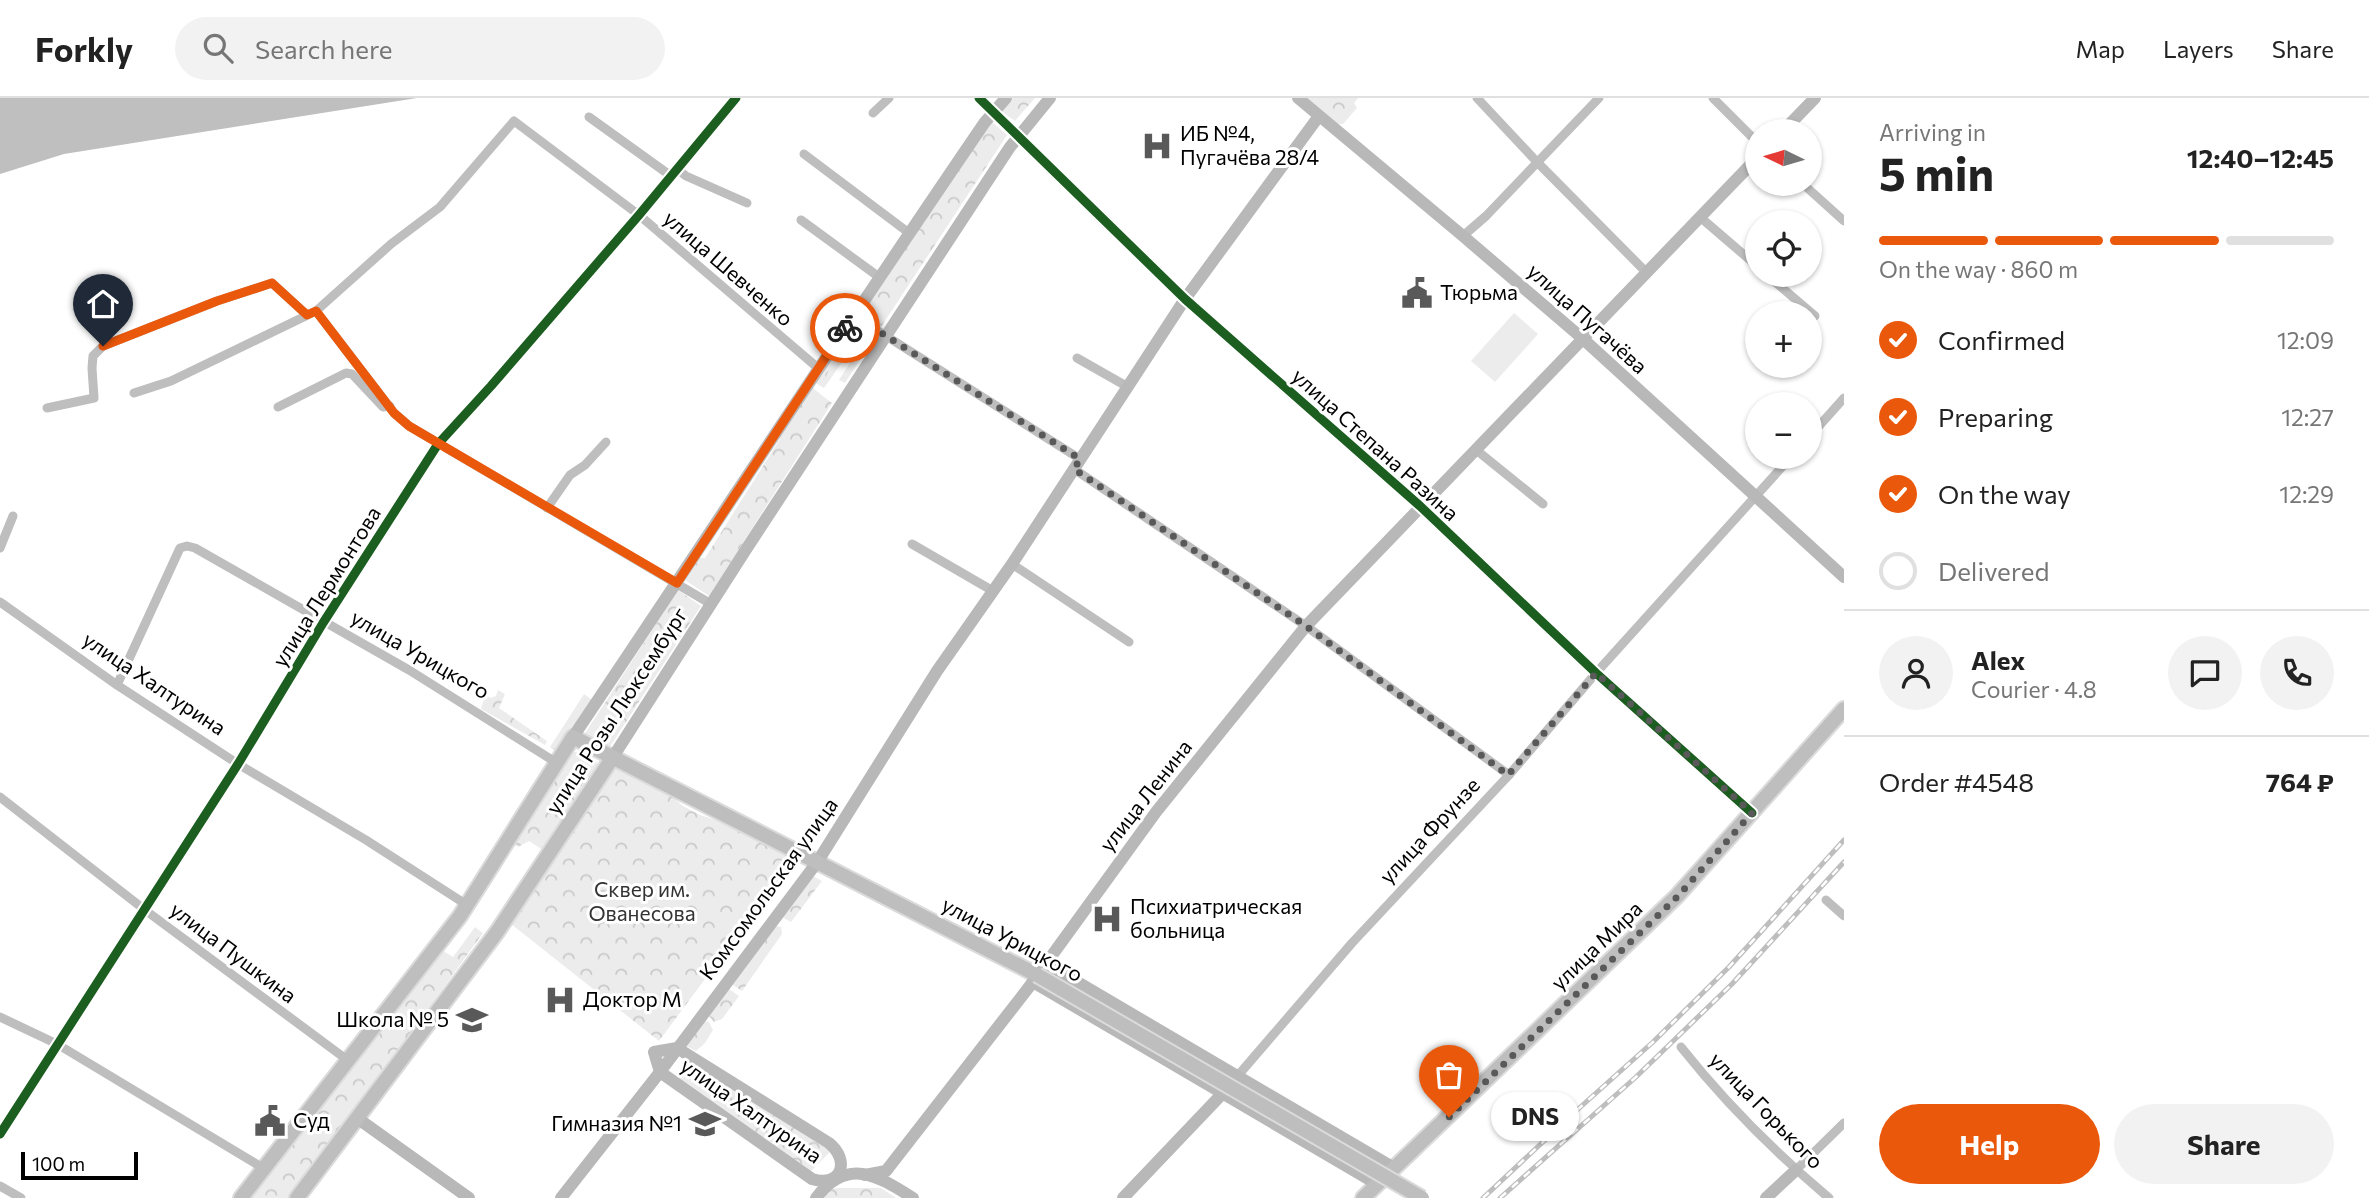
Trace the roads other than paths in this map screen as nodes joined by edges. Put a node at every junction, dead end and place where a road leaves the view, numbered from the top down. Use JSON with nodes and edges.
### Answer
{"nodes":[{"id":1,"x":736,"y":98,"type":"edge"},
{"id":2,"x":890,"y":98,"type":"edge"},
{"id":3,"x":979,"y":98,"type":"edge"},
{"id":4,"x":1006,"y":98,"type":"edge"},
{"id":5,"x":1050,"y":98,"type":"edge"},
{"id":6,"x":1298,"y":98,"type":"edge"},
{"id":7,"x":1477,"y":98,"type":"edge"},
{"id":8,"x":1599,"y":98,"type":"edge"},
{"id":9,"x":1713,"y":98,"type":"edge"},
{"id":10,"x":1815,"y":98,"type":"edge"},
{"id":11,"x":993,"y":111,"type":"junction"},
{"id":12,"x":873,"y":113,"type":"dead end"},
{"id":13,"x":1319,"y":116,"type":"junction"},
{"id":14,"x":589,"y":117,"type":"dead end"},
{"id":15,"x":1795,"y":119,"type":"edge"},
{"id":16,"x":1745,"y":130,"type":"edge"},
{"id":17,"x":1019,"y":135,"type":"junction"},
{"id":18,"x":804,"y":154,"type":"dead end"},
{"id":19,"x":1537,"y":162,"type":"junction"},
{"id":20,"x":1745,"y":170,"type":"edge"},
{"id":21,"x":674,"y":173,"type":"junction"},
{"id":22,"x":1816,"y":196,"type":"edge"},
{"id":23,"x":747,"y":203,"type":"dead end"},
{"id":24,"x":639,"y":215,"type":"junction"},
{"id":25,"x":1700,"y":217,"type":"junction"},
{"id":26,"x":801,"y":220,"type":"dead end"},
{"id":27,"x":1844,"y":221,"type":"edge"},
{"id":28,"x":909,"y":233,"type":"junction"},
{"id":29,"x":1464,"y":236,"type":"junction"},
{"id":30,"x":1745,"y":256,"type":"edge"},
{"id":31,"x":1646,"y":272,"type":"junction"},
{"id":32,"x":879,"y":277,"type":"junction"},
{"id":33,"x":1781,"y":287,"type":"edge"},
{"id":34,"x":1185,"y":299,"type":"junction"},
{"id":35,"x":1797,"y":301,"type":"edge"},
{"id":36,"x":311,"y":313,"type":"junction"},
{"id":37,"x":853,"y":315,"type":"junction"},
{"id":38,"x":886,"y":335,"type":"junction"},
{"id":39,"x":1582,"y":338,"type":"junction"},
{"id":40,"x":1077,"y":358,"type":"dead end"},
{"id":41,"x":818,"y":368,"type":"junction"},
{"id":42,"x":1128,"y":387,"type":"junction"},
{"id":43,"x":134,"y":393,"type":"dead end"},
{"id":44,"x":1844,"y":398,"type":"edge"},
{"id":45,"x":390,"y":406,"type":"junction"},
{"id":46,"x":278,"y":407,"type":"dead end"},
{"id":47,"x":47,"y":408,"type":"dead end"},
{"id":48,"x":1822,"y":423,"type":"edge"},
{"id":49,"x":606,"y":442,"type":"dead end"},
{"id":50,"x":438,"y":444,"type":"junction"},
{"id":51,"x":1475,"y":449,"type":"junction"},
{"id":52,"x":1077,"y":464,"type":"junction"},
{"id":53,"x":1780,"y":469,"type":"edge"},
{"id":54,"x":1755,"y":497,"type":"junction"},
{"id":55,"x":1543,"y":505,"type":"dead end"},
{"id":56,"x":1420,"y":506,"type":"junction"},
{"id":57,"x":547,"y":508,"type":"junction"},
{"id":58,"x":13,"y":516,"type":"dead end"},
{"id":59,"x":912,"y":544,"type":"dead end"},
{"id":60,"x":0,"y":548,"type":"edge"},
{"id":61,"x":1012,"y":564,"type":"junction"},
{"id":62,"x":1844,"y":577,"type":"edge"},
{"id":63,"x":677,"y":583,"type":"junction"},
{"id":64,"x":993,"y":591,"type":"junction"},
{"id":65,"x":0,"y":602,"type":"edge"},
{"id":66,"x":712,"y":604,"type":"junction"},
{"id":67,"x":323,"y":623,"type":"junction"},
{"id":68,"x":1306,"y":626,"type":"junction"},
{"id":69,"x":1129,"y":642,"type":"dead end"},
{"id":70,"x":1596,"y":673,"type":"junction"},
{"id":71,"x":117,"y":685,"type":"junction"},
{"id":72,"x":1844,"y":709,"type":"edge"},
{"id":73,"x":573,"y":737,"type":"junction"},
{"id":74,"x":613,"y":757,"type":"junction"},
{"id":75,"x":556,"y":763,"type":"junction"},
{"id":76,"x":238,"y":764,"type":"junction"},
{"id":77,"x":1508,"y":775,"type":"junction"},
{"id":78,"x":0,"y":797,"type":"edge"},
{"id":79,"x":1752,"y":813,"type":"junction"},
{"id":80,"x":818,"y":860,"type":"junction"},
{"id":81,"x":1826,"y":900,"type":"dead end"},
{"id":82,"x":467,"y":905,"type":"junction"},
{"id":83,"x":145,"y":910,"type":"junction"},
{"id":84,"x":1844,"y":916,"type":"edge"},
{"id":85,"x":1038,"y":973,"type":"junction"},
{"id":86,"x":0,"y":1017,"type":"edge"},
{"id":87,"x":57,"y":1044,"type":"junction"},
{"id":88,"x":1681,"y":1046,"type":"dead end"},
{"id":89,"x":677,"y":1048,"type":"junction"},
{"id":90,"x":346,"y":1059,"type":"junction"},
{"id":91,"x":660,"y":1072,"type":"junction"},
{"id":92,"x":1238,"y":1076,"type":"junction"},
{"id":93,"x":1223,"y":1093,"type":"junction"},
{"id":94,"x":357,"y":1118,"type":"junction"},
{"id":95,"x":1844,"y":1123,"type":"edge"},
{"id":96,"x":0,"y":1134,"type":"edge"},
{"id":97,"x":263,"y":1168,"type":"junction"},
{"id":98,"x":1394,"y":1168,"type":"junction"},
{"id":99,"x":1796,"y":1170,"type":"junction"},
{"id":100,"x":865,"y":1175,"type":"junction"},
{"id":101,"x":829,"y":1183,"type":"junction"},
{"id":102,"x":1377,"y":1184,"type":"junction"},
{"id":103,"x":0,"y":1186,"type":"edge"},
{"id":104,"x":21,"y":1198,"type":"edge"},
{"id":105,"x":241,"y":1198,"type":"edge"},
{"id":106,"x":298,"y":1198,"type":"edge"},
{"id":107,"x":468,"y":1198,"type":"edge"},
{"id":108,"x":561,"y":1198,"type":"edge"},
{"id":109,"x":816,"y":1198,"type":"edge"},
{"id":110,"x":913,"y":1198,"type":"edge"},
{"id":111,"x":1123,"y":1198,"type":"edge"},
{"id":112,"x":1363,"y":1198,"type":"edge"},
{"id":113,"x":1422,"y":1198,"type":"edge"},
{"id":114,"x":1766,"y":1198,"type":"edge"},
{"id":115,"x":1829,"y":1198,"type":"edge"}],
"edges":[{"from":1,"to":21,"type":"street","name":"улица Лермонтова"},
{"from":2,"to":12,"type":"street"},
{"from":3,"to":11,"type":"main road","name":"улица Степана Разина"},
{"from":4,"to":11,"type":"main road","name":"улица Розы Люксембург"},
{"from":5,"to":17,"type":"main road","name":"улица Розы Люксембург"},
{"from":6,"to":13,"type":"main road","name":"улица Пугачёва"},
{"from":7,"to":19,"type":"street"},
{"from":8,"to":19,"type":"street"},
{"from":9,"to":16,"type":"street"},
{"from":10,"to":15,"type":"main road"},
{"from":11,"to":17,"type":"main road","name":"улица Степана Разина"},
{"from":11,"to":28,"type":"main road","name":"улица Розы Люксембург"},
{"from":13,"to":29,"type":"main road","name":"улица Пугачёва"},
{"from":13,"to":34,"type":"main road","name":"Комсомольская улица"},
{"from":14,"to":21,"type":"street"},
{"from":17,"to":34,"type":"main road","name":"улица Степана Разина"},
{"from":17,"to":38,"type":"main road","name":"улица Розы Люксембург"},
{"from":18,"to":28,"type":"street"},
{"from":19,"to":29,"type":"street"},
{"from":19,"to":31,"type":"street"},
{"from":20,"to":25,"type":"main road","name":"улица Ленина"},
{"from":21,"to":23,"type":"street"},
{"from":21,"to":24,"type":"street","name":"улица Лермонтова"},
{"from":22,"to":27,"type":"street"},
{"from":24,"to":36,"type":"street","name":"улица Шевченко"},
{"from":24,"to":41,"type":"street","name":"улица Шевченко"},
{"from":24,"to":50,"type":"street","name":"улица Лермонтова"},
{"from":25,"to":30,"type":"street"},
{"from":25,"to":31,"type":"main road","name":"улица Ленина"},
{"from":26,"to":32,"type":"street"},
{"from":28,"to":32,"type":"main road","name":"улица Розы Люксембург"},
{"from":29,"to":39,"type":"main road","name":"улица Пугачёва"},
{"from":31,"to":39,"type":"main road","name":"улица Ленина"},
{"from":32,"to":37,"type":"main road","name":"улица Розы Люксембург"},
{"from":33,"to":35,"type":"street"},
{"from":34,"to":42,"type":"main road","name":"Комсомольская улица"},
{"from":34,"to":56,"type":"main road","name":"улица Степана Разина"},
{"from":36,"to":43,"type":"street"},
{"from":36,"to":45,"type":"street"},
{"from":36,"to":47,"type":"street"},
{"from":37,"to":38,"type":"street"},
{"from":37,"to":41,"type":"main road","name":"улица Розы Люксембург"},
{"from":38,"to":52,"type":"street"},
{"from":38,"to":66,"type":"main road","name":"улица Розы Люксембург"},
{"from":39,"to":51,"type":"main road","name":"улица Ленина"},
{"from":39,"to":54,"type":"main road","name":"улица Пугачёва"},
{"from":40,"to":42,"type":"street"},
{"from":41,"to":63,"type":"main road","name":"улица Розы Люксембург"},
{"from":42,"to":52,"type":"main road","name":"Комсомольская улица"},
{"from":44,"to":48,"type":"street"},
{"from":45,"to":46,"type":"street"},
{"from":45,"to":50,"type":"street"},
{"from":49,"to":57,"type":"street"},
{"from":50,"to":57,"type":"street"},
{"from":50,"to":67,"type":"street","name":"улица Лермонтова"},
{"from":51,"to":55,"type":"street"},
{"from":51,"to":56,"type":"main road","name":"улица Ленина"},
{"from":52,"to":61,"type":"main road","name":"Комсомольская улица"},
{"from":52,"to":68,"type":"street"},
{"from":53,"to":54,"type":"street","name":"улица Фрунзе"},
{"from":54,"to":62,"type":"main road","name":"улица Пугачёва"},
{"from":54,"to":70,"type":"street","name":"улица Фрунзе"},
{"from":56,"to":68,"type":"main road","name":"улица Ленина"},
{"from":56,"to":70,"type":"main road","name":"улица Степана Разина"},
{"from":57,"to":63,"type":"street"},
{"from":58,"to":60,"type":"street"},
{"from":59,"to":64,"type":"street"},
{"from":61,"to":64,"type":"main road","name":"Комсомольская улица"},
{"from":61,"to":69,"type":"street"},
{"from":63,"to":66,"type":"street"},
{"from":63,"to":73,"type":"main road","name":"улица Розы Люксембург"},
{"from":64,"to":80,"type":"main road","name":"Комсомольская улица"},
{"from":65,"to":71,"type":"street","name":"улица Халтурина"},
{"from":66,"to":74,"type":"main road","name":"улица Розы Люксембург"},
{"from":67,"to":71,"type":"street","name":"улица Урицкого"},
{"from":67,"to":75,"type":"street","name":"улица Урицкого"},
{"from":67,"to":76,"type":"street","name":"улица Лермонтова"},
{"from":68,"to":77,"type":"street"},
{"from":68,"to":85,"type":"main road","name":"улица Ленина"},
{"from":70,"to":77,"type":"street","name":"улица Фрунзе"},
{"from":70,"to":79,"type":"main road","name":"улица Степана Разина"},
{"from":71,"to":76,"type":"street","name":"улица Халтурина"},
{"from":72,"to":79,"type":"main road","name":"улица Мира"},
{"from":73,"to":74,"type":"main road","name":"улица Урицкого"},
{"from":73,"to":75,"type":"main road","name":"улица Розы Люксембург"},
{"from":74,"to":80,"type":"main road","name":"улица Урицкого"},
{"from":74,"to":94,"type":"main road","name":"улица Розы Люксембург"},
{"from":75,"to":82,"type":"main road","name":"улица Розы Люксембург"},
{"from":76,"to":82,"type":"street","name":"улица Халтурина"},
{"from":76,"to":83,"type":"street","name":"улица Лермонтова"},
{"from":77,"to":92,"type":"street","name":"улица Фрунзе"},
{"from":78,"to":83,"type":"street","name":"улица Пушкина"},
{"from":79,"to":98,"type":"main road","name":"улица Мира"},
{"from":80,"to":85,"type":"main road","name":"улица Урицкого"},
{"from":80,"to":89,"type":"main road","name":"Комсомольская улица"},
{"from":81,"to":84,"type":"street"},
{"from":82,"to":90,"type":"main road","name":"улица Розы Люксембург"},
{"from":83,"to":87,"type":"street","name":"улица Лермонтова"},
{"from":83,"to":90,"type":"street","name":"улица Пушкина"},
{"from":85,"to":92,"type":"main road","name":"улица Урицкого"},
{"from":85,"to":93,"type":"main road","name":"улица Урицкого"},
{"from":85,"to":100,"type":"main road","name":"улица Ленина"},
{"from":85,"to":113,"type":"main road","name":"улица Урицкого","bridge":true},
{"from":86,"to":87,"type":"street"},
{"from":87,"to":96,"type":"street","name":"улица Лермонтова"},
{"from":87,"to":97,"type":"street"},
{"from":88,"to":99,"type":"street","name":"улица Горького"},
{"from":89,"to":91,"type":"main road","name":"улица Халтурина"},
{"from":89,"to":101,"type":"main road","name":"улица Халтурина"},
{"from":90,"to":97,"type":"main road","name":"улица Розы Люксембург"},
{"from":91,"to":101,"type":"main road","name":"улица Халтурина"},
{"from":91,"to":108,"type":"main road"},
{"from":92,"to":93,"type":"street","name":"улица Фрунзе"},
{"from":92,"to":98,"type":"main road","name":"улица Урицкого"},
{"from":93,"to":102,"type":"main road","name":"улица Урицкого"},
{"from":93,"to":111,"type":"main road","name":"улица Фрунзе"},
{"from":94,"to":106,"type":"main road","name":"улица Розы Люксембург"},
{"from":94,"to":107,"type":"main road"},
{"from":95,"to":99,"type":"street"},
{"from":97,"to":105,"type":"main road","name":"улица Розы Люксембург"},
{"from":98,"to":102,"type":"main road","name":"улица Мира"},
{"from":99,"to":114,"type":"main road"},
{"from":99,"to":115,"type":"street","name":"улица Горького"},
{"from":100,"to":101,"type":"main road","name":"улица Халтурина"},
{"from":100,"to":110,"type":"main road","name":"улица Халтурина"},
{"from":101,"to":109,"type":"main road"},
{"from":102,"to":112,"type":"main road","name":"улица Мира"},
{"from":103,"to":104,"type":"street"}]}
